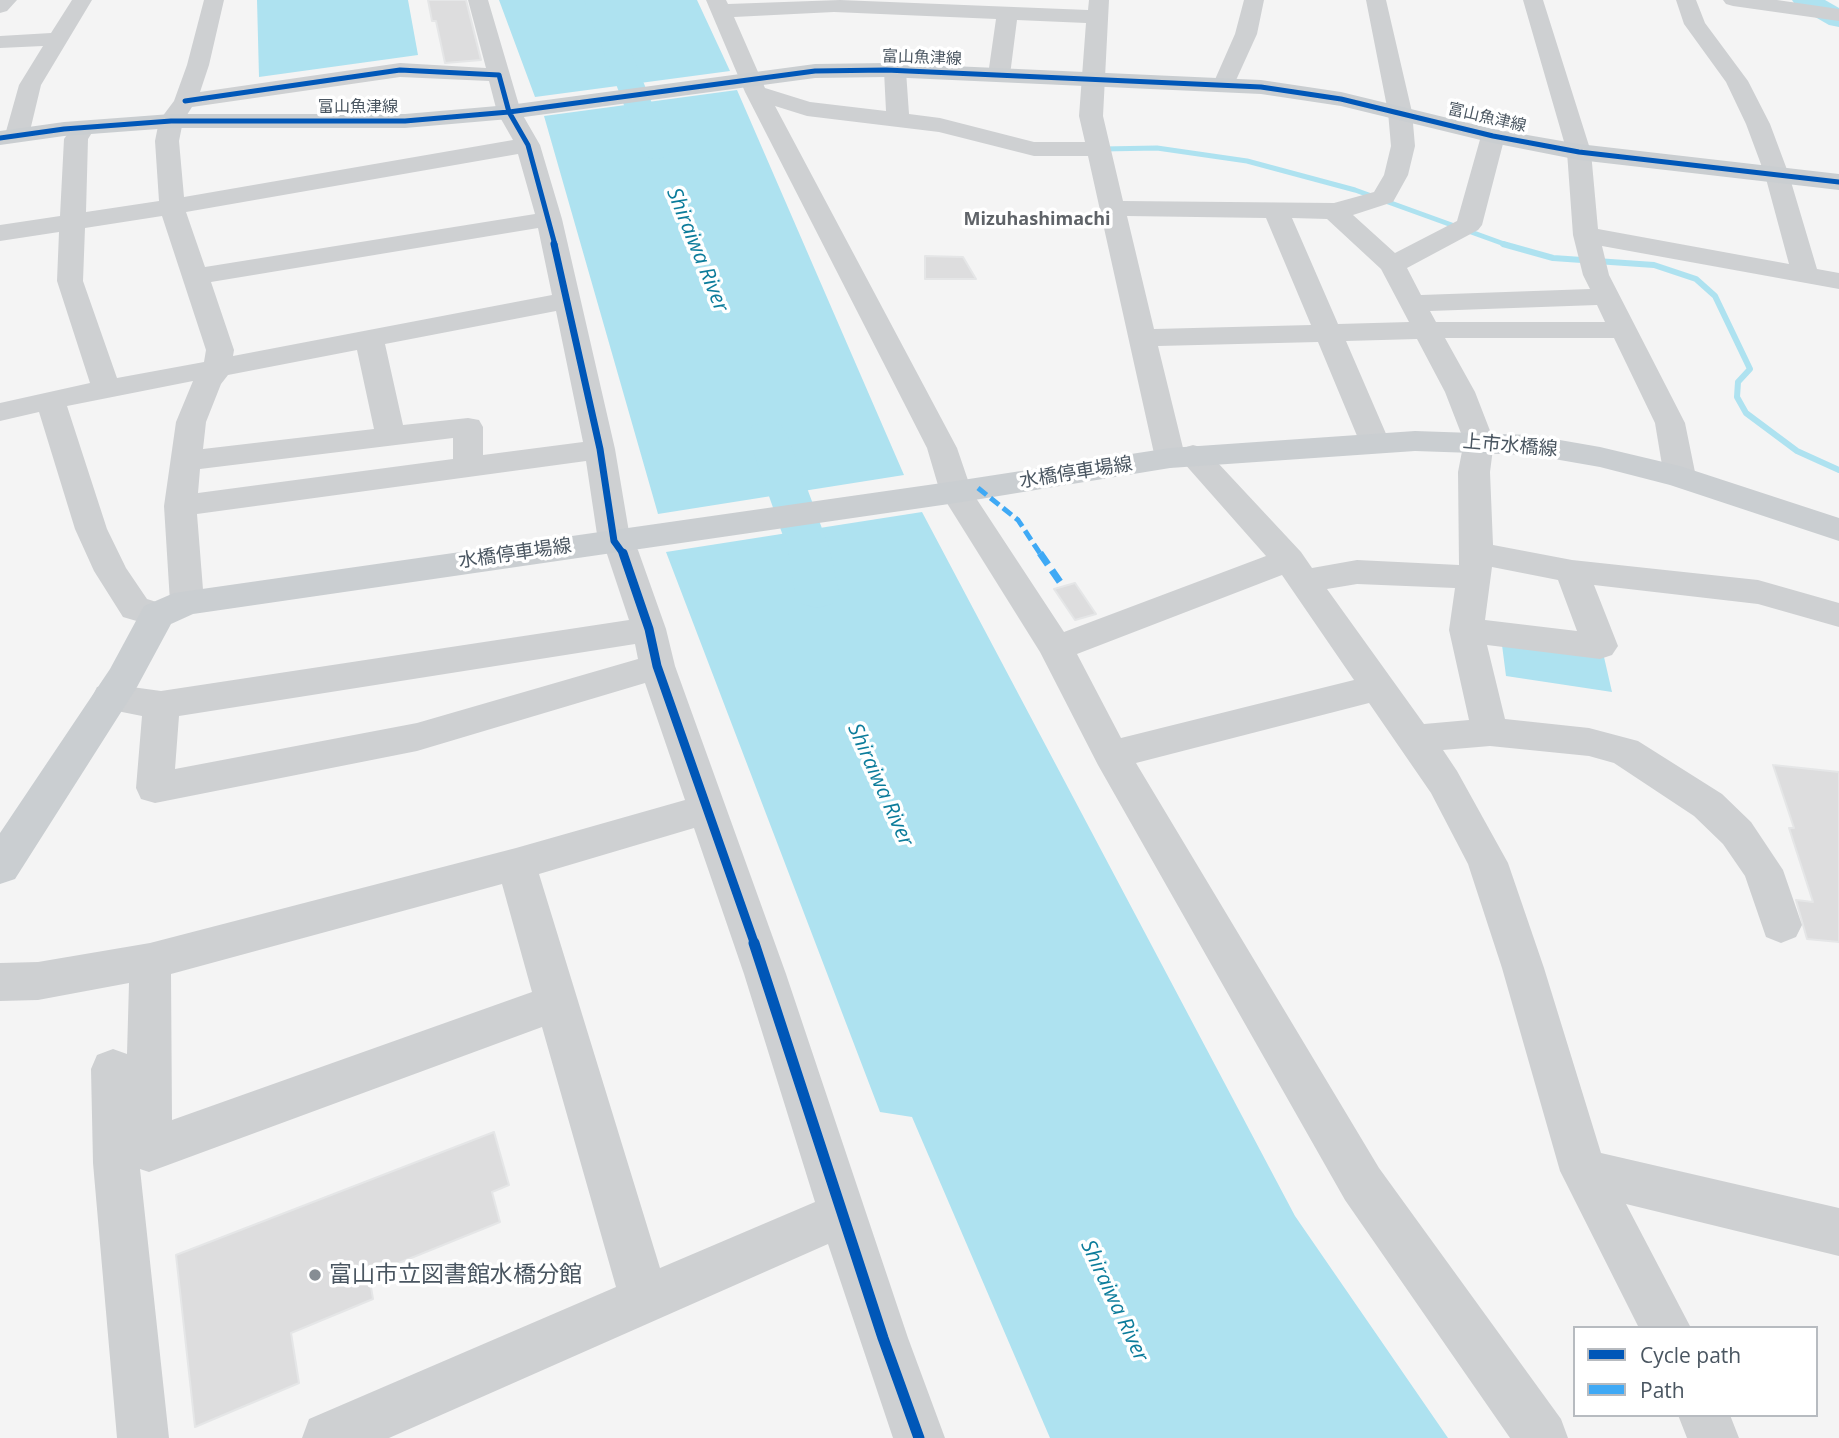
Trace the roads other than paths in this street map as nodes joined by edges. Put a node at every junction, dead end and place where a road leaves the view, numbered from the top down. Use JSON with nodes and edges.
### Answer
{"nodes":[{"id":1,"x":7,"y":0,"type":"edge"},
{"id":2,"x":82,"y":0,"type":"edge"},
{"id":3,"x":214,"y":0,"type":"edge"},
{"id":4,"x":478,"y":0,"type":"edge"},
{"id":5,"x":1254,"y":0,"type":"edge"},
{"id":6,"x":1377,"y":0,"type":"edge"},
{"id":7,"x":1533,"y":0,"type":"edge"},
{"id":8,"x":1686,"y":0,"type":"edge"},
{"id":9,"x":1733,"y":0,"type":"edge"},
{"id":10,"x":718,"y":6,"type":"edge"},
{"id":11,"x":0,"y":7,"type":"edge"},
{"id":12,"x":1001,"y":8,"type":"edge"},
{"id":13,"x":1099,"y":8,"type":"edge"},
{"id":14,"x":1839,"y":15,"type":"edge"},
{"id":15,"x":60,"y":39,"type":"junction"},
{"id":16,"x":0,"y":42,"type":"edge"},
{"id":17,"x":895,"y":71,"type":"junction"},
{"id":18,"x":499,"y":75,"type":"junction"},
{"id":19,"x":999,"y":75,"type":"junction"},
{"id":20,"x":1092,"y":78,"type":"junction"},
{"id":21,"x":748,"y":83,"type":"junction"},
{"id":22,"x":1224,"y":84,"type":"junction"},
{"id":23,"x":185,"y":101,"type":"junction"},
{"id":24,"x":519,"y":111,"type":"junction"},
{"id":25,"x":1400,"y":112,"type":"junction"},
{"id":26,"x":898,"y":119,"type":"junction"},
{"id":27,"x":171,"y":121,"type":"junction"},
{"id":28,"x":83,"y":128,"type":"junction"},
{"id":29,"x":9,"y":136,"type":"edge"},
{"id":30,"x":1493,"y":136,"type":"junction"},
{"id":31,"x":528,"y":145,"type":"junction"},
{"id":32,"x":1097,"y":149,"type":"junction"},
{"id":33,"x":1579,"y":152,"type":"junction"},
{"id":34,"x":1777,"y":175,"type":"junction"},
{"id":35,"x":1839,"y":182,"type":"edge"},
{"id":36,"x":172,"y":207,"type":"junction"},
{"id":37,"x":1114,"y":208,"type":"junction"},
{"id":38,"x":1276,"y":211,"type":"junction"},
{"id":39,"x":1334,"y":211,"type":"junction"},
{"id":40,"x":549,"y":219,"type":"junction"},
{"id":41,"x":72,"y":220,"type":"junction"},
{"id":42,"x":0,"y":233,"type":"edge"},
{"id":43,"x":1586,"y":235,"type":"junction"},
{"id":44,"x":1392,"y":265,"type":"junction"},
{"id":45,"x":1805,"y":274,"type":"junction"},
{"id":46,"x":194,"y":277,"type":"junction"},
{"id":47,"x":1839,"y":281,"type":"edge"},
{"id":48,"x":1607,"y":297,"type":"junction"},
{"id":49,"x":566,"y":301,"type":"junction"},
{"id":50,"x":1414,"y":303,"type":"junction"},
{"id":51,"x":1428,"y":330,"type":"junction"},
{"id":52,"x":1624,"y":330,"type":"junction"},
{"id":53,"x":1329,"y":335,"type":"junction"},
{"id":54,"x":369,"y":338,"type":"junction"},
{"id":55,"x":1143,"y":338,"type":"junction"},
{"id":56,"x":217,"y":370,"type":"junction"},
{"id":57,"x":106,"y":389,"type":"junction"},
{"id":58,"x":50,"y":400,"type":"junction"},
{"id":59,"x":0,"y":412,"type":"edge"},
{"id":60,"x":391,"y":437,"type":"junction"},
{"id":61,"x":1479,"y":441,"type":"junction"},
{"id":62,"x":1375,"y":443,"type":"junction"},
{"id":63,"x":600,"y":449,"type":"junction"},
{"id":64,"x":1181,"y":456,"type":"junction"},
{"id":65,"x":186,"y":461,"type":"junction"},
{"id":66,"x":468,"y":468,"type":"junction"},
{"id":67,"x":1680,"y":477,"type":"junction"},
{"id":68,"x":947,"y":493,"type":"junction"},
{"id":69,"x":180,"y":506,"type":"junction"},
{"id":70,"x":1839,"y":530,"type":"edge"},
{"id":71,"x":628,"y":538,"type":"junction"},
{"id":72,"x":1475,"y":565,"type":"junction"},
{"id":73,"x":1296,"y":570,"type":"junction"},
{"id":74,"x":1572,"y":571,"type":"junction"},
{"id":75,"x":172,"y":609,"type":"junction"},
{"id":76,"x":1839,"y":615,"type":"edge"},
{"id":77,"x":649,"y":629,"type":"junction"},
{"id":78,"x":1466,"y":630,"type":"junction"},
{"id":79,"x":1056,"y":648,"type":"junction"},
{"id":80,"x":657,"y":666,"type":"junction"},
{"id":81,"x":1378,"y":687,"type":"junction"},
{"id":82,"x":110,"y":698,"type":"junction"},
{"id":83,"x":161,"y":705,"type":"junction"},
{"id":84,"x":1490,"y":732,"type":"junction"},
{"id":85,"x":1413,"y":739,"type":"junction"},
{"id":86,"x":1111,"y":755,"type":"junction"},
{"id":87,"x":708,"y":809,"type":"junction"},
{"id":88,"x":516,"y":864,"type":"junction"},
{"id":89,"x":0,"y":867,"type":"edge"},
{"id":90,"x":1781,"y":925,"type":"dead end"},
{"id":91,"x":150,"y":961,"type":"junction"},
{"id":92,"x":0,"y":982,"type":"edge"},
{"id":93,"x":556,"y":1002,"type":"junction"},
{"id":94,"x":113,"y":1069,"type":"dead end"},
{"id":95,"x":133,"y":1156,"type":"junction"},
{"id":96,"x":1583,"y":1171,"type":"junction"},
{"id":97,"x":842,"y":1214,"type":"junction"},
{"id":98,"x":1839,"y":1233,"type":"edge"},
{"id":99,"x":645,"y":1300,"type":"junction"},
{"id":100,"x":1665,"y":1326,"type":"edge"},
{"id":101,"x":1705,"y":1417,"type":"edge"},
{"id":102,"x":143,"y":1438,"type":"edge"},
{"id":103,"x":328,"y":1438,"type":"edge"},
{"id":104,"x":919,"y":1438,"type":"edge"},
{"id":105,"x":1542,"y":1438,"type":"edge"},
{"id":106,"x":1713,"y":1438,"type":"edge"}],
"edges":[{"from":1,"to":11,"type":"street"},
{"from":2,"to":15,"type":"street"},
{"from":3,"to":23,"type":"street"},
{"from":4,"to":18,"type":"street"},
{"from":5,"to":22,"type":"street"},
{"from":6,"to":25,"type":"street"},
{"from":7,"to":33,"type":"street"},
{"from":8,"to":34,"type":"street"},
{"from":9,"to":14,"type":"street"},
{"from":10,"to":12,"type":"street"},
{"from":10,"to":21,"type":"street"},
{"from":12,"to":13,"type":"street"},
{"from":12,"to":19,"type":"street"},
{"from":13,"to":20,"type":"street"},
{"from":15,"to":16,"type":"street"},
{"from":15,"to":29,"type":"street"},
{"from":17,"to":19,"type":"main road","name":"富山魚津線"},
{"from":17,"to":21,"type":"main road","name":"富山魚津線"},
{"from":17,"to":26,"type":"street"},
{"from":18,"to":23,"type":"street"},
{"from":18,"to":24,"type":"street"},
{"from":19,"to":20,"type":"main road","name":"富山魚津線"},
{"from":20,"to":22,"type":"main road","name":"富山魚津線"},
{"from":20,"to":32,"type":"street"},
{"from":21,"to":24,"type":"main road","name":"富山魚津線"},
{"from":21,"to":26,"type":"street"},
{"from":21,"to":68,"type":"street"},
{"from":22,"to":25,"type":"main road","name":"富山魚津線"},
{"from":23,"to":27,"type":"street"},
{"from":24,"to":27,"type":"main road","name":"富山魚津線"},
{"from":24,"to":31,"type":"street"},
{"from":25,"to":30,"type":"main road","name":"富山魚津線"},
{"from":25,"to":39,"type":"street"},
{"from":26,"to":32,"type":"street"},
{"from":27,"to":28,"type":"main road","name":"富山魚津線"},
{"from":27,"to":36,"type":"street"},
{"from":28,"to":29,"type":"main road","name":"富山魚津線"},
{"from":28,"to":41,"type":"street"},
{"from":30,"to":33,"type":"main road","name":"富山魚津線"},
{"from":30,"to":44,"type":"street"},
{"from":31,"to":36,"type":"street"},
{"from":31,"to":40,"type":"street"},
{"from":32,"to":37,"type":"street"},
{"from":33,"to":34,"type":"main road","name":"富山魚津線"},
{"from":33,"to":43,"type":"street"},
{"from":34,"to":35,"type":"main road","name":"富山魚津線"},
{"from":34,"to":45,"type":"street"},
{"from":36,"to":41,"type":"street"},
{"from":36,"to":46,"type":"street"},
{"from":37,"to":38,"type":"street"},
{"from":37,"to":55,"type":"street"},
{"from":38,"to":39,"type":"street"},
{"from":38,"to":53,"type":"street"},
{"from":39,"to":44,"type":"street"},
{"from":40,"to":46,"type":"street"},
{"from":40,"to":49,"type":"street"},
{"from":41,"to":42,"type":"street"},
{"from":41,"to":57,"type":"street"},
{"from":43,"to":45,"type":"street"},
{"from":43,"to":48,"type":"street"},
{"from":44,"to":50,"type":"street"},
{"from":45,"to":47,"type":"street"},
{"from":46,"to":56,"type":"street"},
{"from":48,"to":50,"type":"street"},
{"from":48,"to":52,"type":"street"},
{"from":49,"to":54,"type":"street"},
{"from":49,"to":63,"type":"street"},
{"from":50,"to":51,"type":"street"},
{"from":51,"to":52,"type":"street"},
{"from":51,"to":53,"type":"street"},
{"from":51,"to":61,"type":"street"},
{"from":52,"to":67,"type":"street"},
{"from":53,"to":55,"type":"street"},
{"from":53,"to":62,"type":"street"},
{"from":54,"to":56,"type":"street"},
{"from":54,"to":60,"type":"street"},
{"from":55,"to":64,"type":"street"},
{"from":56,"to":57,"type":"street"},
{"from":56,"to":65,"type":"street"},
{"from":57,"to":58,"type":"street"},
{"from":58,"to":59,"type":"street"},
{"from":58,"to":75,"type":"street"},
{"from":60,"to":65,"type":"street"},
{"from":60,"to":66,"type":"street"},
{"from":61,"to":62,"type":"main road","name":"上市水橋線"},
{"from":61,"to":67,"type":"main road","name":"上市水橋線"},
{"from":61,"to":72,"type":"street"},
{"from":62,"to":64,"type":"main road","name":"上市水橋線"},
{"from":63,"to":66,"type":"street"},
{"from":63,"to":71,"type":"street"},
{"from":64,"to":68,"type":"main road","name":"水橋停車場線"},
{"from":64,"to":73,"type":"street"},
{"from":65,"to":69,"type":"street"},
{"from":66,"to":69,"type":"street"},
{"from":67,"to":70,"type":"main road","name":"上市水橋線"},
{"from":68,"to":71,"type":"main road","name":"水橋停車場線"},
{"from":68,"to":79,"type":"street"},
{"from":69,"to":75,"type":"street"},
{"from":71,"to":75,"type":"main road","name":"水橋停車場線"},
{"from":71,"to":77,"type":"street"},
{"from":72,"to":73,"type":"street"},
{"from":72,"to":74,"type":"street"},
{"from":72,"to":78,"type":"street"},
{"from":73,"to":79,"type":"street"},
{"from":73,"to":81,"type":"street"},
{"from":74,"to":76,"type":"street"},
{"from":74,"to":78,"type":"street"},
{"from":75,"to":82,"type":"main road"},
{"from":77,"to":80,"type":"street"},
{"from":77,"to":83,"type":"street"},
{"from":78,"to":84,"type":"street"},
{"from":79,"to":86,"type":"street"},
{"from":80,"to":83,"type":"street"},
{"from":80,"to":87,"type":"street"},
{"from":81,"to":85,"type":"street"},
{"from":81,"to":86,"type":"street"},
{"from":82,"to":83,"type":"street"},
{"from":82,"to":89,"type":"main road"},
{"from":84,"to":85,"type":"street"},
{"from":84,"to":90,"type":"street"},
{"from":85,"to":96,"type":"street"},
{"from":86,"to":105,"type":"street"},
{"from":87,"to":88,"type":"street"},
{"from":87,"to":97,"type":"street"},
{"from":88,"to":91,"type":"street"},
{"from":88,"to":93,"type":"street"},
{"from":91,"to":92,"type":"street"},
{"from":91,"to":95,"type":"street"},
{"from":93,"to":95,"type":"street"},
{"from":93,"to":99,"type":"street"},
{"from":94,"to":95,"type":"street"},
{"from":95,"to":102,"type":"street"},
{"from":96,"to":98,"type":"street"},
{"from":96,"to":100,"type":"street"},
{"from":97,"to":99,"type":"street"},
{"from":97,"to":104,"type":"street"},
{"from":99,"to":103,"type":"street"},
{"from":101,"to":106,"type":"street"}]}
